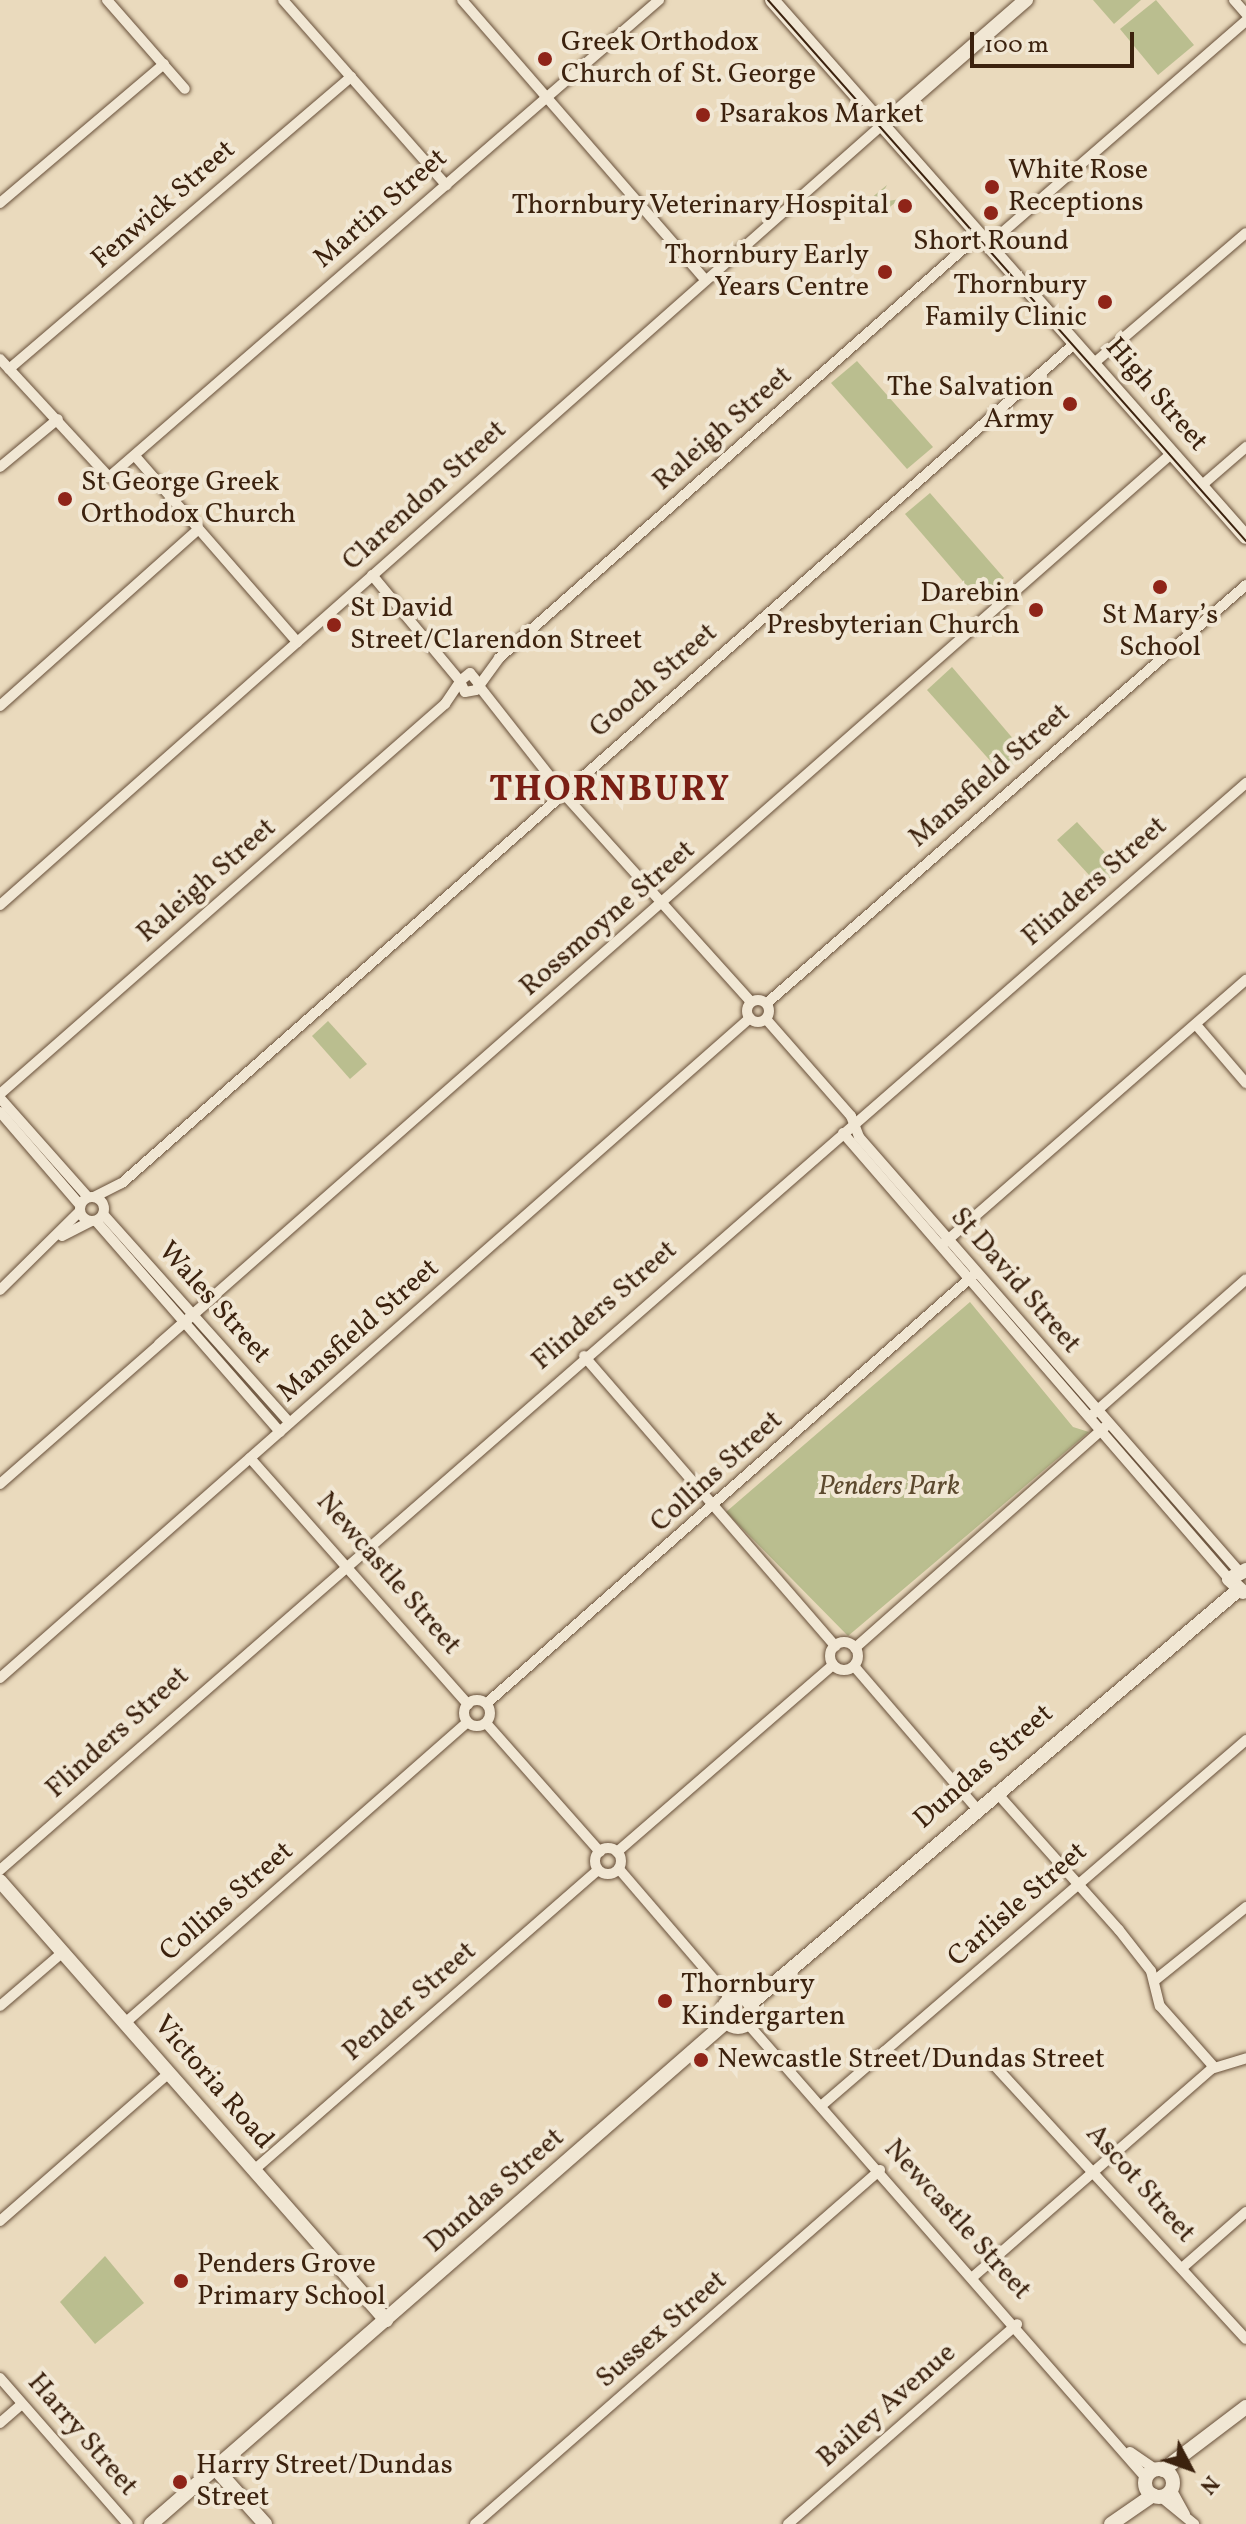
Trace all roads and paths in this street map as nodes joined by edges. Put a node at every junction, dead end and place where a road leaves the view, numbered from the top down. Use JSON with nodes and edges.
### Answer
{"nodes":[{"id":1,"x":107,"y":0,"type":"edge"},
{"id":2,"x":283,"y":0,"type":"edge"},
{"id":3,"x":462,"y":0,"type":"edge"},
{"id":4,"x":659,"y":0,"type":"edge"},
{"id":5,"x":772,"y":0,"type":"edge"},
{"id":6,"x":1026,"y":0,"type":"edge"},
{"id":7,"x":1234,"y":0,"type":"edge"},
{"id":8,"x":1246,"y":14,"type":"edge"},
{"id":9,"x":1246,"y":21,"type":"edge"},
{"id":10,"x":164,"y":64,"type":"junction"},
{"id":11,"x":351,"y":77,"type":"junction"},
{"id":12,"x":185,"y":89,"type":"dead end"},
{"id":13,"x":547,"y":96,"type":"junction"},
{"id":14,"x":882,"y":125,"type":"junction"},
{"id":15,"x":446,"y":185,"type":"junction"},
{"id":16,"x":0,"y":203,"type":"edge"},
{"id":17,"x":1246,"y":233,"type":"edge"},
{"id":18,"x":983,"y":240,"type":"junction"},
{"id":19,"x":705,"y":280,"type":"junction"},
{"id":20,"x":1075,"y":343,"type":"junction"},
{"id":21,"x":0,"y":359,"type":"edge"},
{"id":22,"x":1093,"y":364,"type":"junction"},
{"id":23,"x":9,"y":369,"type":"junction"},
{"id":24,"x":58,"y":419,"type":"junction"},
{"id":25,"x":1246,"y":447,"type":"edge"},
{"id":26,"x":1172,"y":453,"type":"junction"},
{"id":27,"x":135,"y":456,"type":"junction"},
{"id":28,"x":0,"y":467,"type":"edge"},
{"id":29,"x":1201,"y":486,"type":"junction"},
{"id":30,"x":199,"y":529,"type":"junction"},
{"id":31,"x":1246,"y":537,"type":"edge"},
{"id":32,"x":372,"y":575,"type":"junction"},
{"id":33,"x":1246,"y":585,"type":"edge"},
{"id":34,"x":297,"y":642,"type":"junction"},
{"id":35,"x":499,"y":658,"type":"junction"},
{"id":36,"x":452,"y":665,"type":"junction"},
{"id":37,"x":470,"y":673,"type":"junction"},
{"id":38,"x":460,"y":682,"type":"junction"},
{"id":39,"x":474,"y":689,"type":"junction"},
{"id":40,"x":445,"y":704,"type":"junction"},
{"id":41,"x":0,"y":706,"type":"edge"},
{"id":42,"x":1246,"y":783,"type":"edge"},
{"id":43,"x":563,"y":793,"type":"junction"},
{"id":44,"x":663,"y":902,"type":"junction"},
{"id":45,"x":0,"y":905,"type":"edge"},
{"id":46,"x":1246,"y":980,"type":"edge"},
{"id":47,"x":751,"y":1002,"type":"junction"},
{"id":48,"x":767,"y":1003,"type":"junction"},
{"id":49,"x":750,"y":1018,"type":"junction"},
{"id":50,"x":766,"y":1019,"type":"junction"},
{"id":51,"x":1198,"y":1027,"type":"junction"},
{"id":52,"x":1246,"y":1083,"type":"edge"},
{"id":53,"x":0,"y":1096,"type":"edge"},
{"id":54,"x":0,"y":1112,"type":"edge"},
{"id":55,"x":854,"y":1124,"type":"junction"},
{"id":56,"x":843,"y":1133,"type":"junction"},
{"id":57,"x":122,"y":1183,"type":"junction"},
{"id":58,"x":86,"y":1202,"type":"junction"},
{"id":59,"x":98,"y":1216,"type":"junction"},
{"id":60,"x":60,"y":1237,"type":"junction"},
{"id":61,"x":945,"y":1243,"type":"junction"},
{"id":62,"x":973,"y":1276,"type":"junction"},
{"id":63,"x":1246,"y":1279,"type":"edge"},
{"id":64,"x":0,"y":1290,"type":"edge"},
{"id":65,"x":193,"y":1315,"type":"junction"},
{"id":66,"x":184,"y":1323,"type":"junction"},
{"id":67,"x":584,"y":1356,"type":"junction"},
{"id":68,"x":1094,"y":1412,"type":"junction"},
{"id":69,"x":290,"y":1423,"type":"junction"},
{"id":70,"x":1105,"y":1429,"type":"junction"},
{"id":71,"x":280,"y":1432,"type":"junction"},
{"id":72,"x":254,"y":1455,"type":"junction"},
{"id":73,"x":0,"y":1484,"type":"edge"},
{"id":74,"x":714,"y":1508,"type":"junction"},
{"id":75,"x":346,"y":1562,"type":"junction"},
{"id":76,"x":1241,"y":1581,"type":"edge"},
{"id":77,"x":835,"y":1646,"type":"junction"},
{"id":78,"x":855,"y":1648,"type":"junction"},
{"id":79,"x":833,"y":1665,"type":"junction"},
{"id":80,"x":854,"y":1666,"type":"junction"},
{"id":81,"x":0,"y":1678,"type":"edge"},
{"id":82,"x":487,"y":1703,"type":"junction"},
{"id":83,"x":468,"y":1704,"type":"junction"},
{"id":84,"x":468,"y":1722,"type":"junction"},
{"id":85,"x":486,"y":1723,"type":"junction"},
{"id":86,"x":1246,"y":1740,"type":"edge"},
{"id":87,"x":996,"y":1792,"type":"junction"},
{"id":88,"x":976,"y":1808,"type":"junction"},
{"id":89,"x":600,"y":1852,"type":"junction"},
{"id":90,"x":617,"y":1852,"type":"junction"},
{"id":91,"x":619,"y":1869,"type":"junction"},
{"id":92,"x":0,"y":1870,"type":"edge"},
{"id":93,"x":598,"y":1870,"type":"junction"},
{"id":94,"x":0,"y":1881,"type":"edge"},
{"id":95,"x":1079,"y":1884,"type":"junction"},
{"id":96,"x":1246,"y":1907,"type":"edge"},
{"id":97,"x":63,"y":1952,"type":"junction"},
{"id":98,"x":1154,"y":1981,"type":"junction"},
{"id":99,"x":731,"y":1999,"type":"junction"},
{"id":100,"x":750,"y":2004,"type":"junction"},
{"id":101,"x":0,"y":2006,"type":"edge"},
{"id":102,"x":726,"y":2022,"type":"junction"},
{"id":103,"x":125,"y":2023,"type":"junction"},
{"id":104,"x":748,"y":2024,"type":"junction"},
{"id":105,"x":1246,"y":2058,"type":"edge"},
{"id":106,"x":994,"y":2065,"type":"dead end"},
{"id":107,"x":1214,"y":2067,"type":"junction"},
{"id":108,"x":169,"y":2073,"type":"junction"},
{"id":109,"x":821,"y":2106,"type":"junction"},
{"id":110,"x":254,"y":2170,"type":"junction"},
{"id":111,"x":880,"y":2170,"type":"junction"},
{"id":112,"x":1096,"y":2170,"type":"junction"},
{"id":113,"x":1246,"y":2212,"type":"edge"},
{"id":114,"x":0,"y":2221,"type":"edge"},
{"id":115,"x":1182,"y":2268,"type":"junction"},
{"id":116,"x":974,"y":2276,"type":"junction"},
{"id":117,"x":386,"y":2320,"type":"junction"},
{"id":118,"x":1017,"y":2324,"type":"junction"},
{"id":119,"x":1246,"y":2339,"type":"edge"},
{"id":120,"x":0,"y":2378,"type":"edge"},
{"id":121,"x":22,"y":2404,"type":"junction"},
{"id":122,"x":1246,"y":2407,"type":"edge"},
{"id":123,"x":0,"y":2423,"type":"edge"},
{"id":124,"x":215,"y":2468,"type":"junction"},
{"id":125,"x":1158,"y":2483,"type":"junction"},
{"id":126,"x":1115,"y":2520,"type":"edge"},
{"id":127,"x":128,"y":2524,"type":"edge"},
{"id":128,"x":151,"y":2524,"type":"edge"},
{"id":129,"x":265,"y":2524,"type":"edge"},
{"id":130,"x":475,"y":2524,"type":"edge"},
{"id":131,"x":788,"y":2524,"type":"edge"},
{"id":132,"x":1194,"y":2524,"type":"edge"}],
"edges":[{"from":1,"to":10,"type":"street"},
{"from":2,"to":11,"type":"street"},
{"from":3,"to":13,"type":"street"},
{"from":4,"to":13,"type":"street","name":"Martin Street"},
{"from":5,"to":14,"type":"street","name":"High Street"},
{"from":6,"to":14,"type":"street"},
{"from":7,"to":8,"type":"street"},
{"from":9,"to":18,"type":"street","name":"Raleigh Street"},
{"from":10,"to":12,"type":"street"},
{"from":10,"to":16,"type":"street"},
{"from":11,"to":15,"type":"street"},
{"from":11,"to":23,"type":"street","name":"Fenwick Street"},
{"from":13,"to":15,"type":"street","name":"Martin Street"},
{"from":13,"to":19,"type":"street"},
{"from":14,"to":18,"type":"street","name":"High Street"},
{"from":14,"to":19,"type":"street","name":"Clarendon Street"},
{"from":15,"to":27,"type":"street","name":"Martin Street"},
{"from":17,"to":22,"type":"street"},
{"from":18,"to":20,"type":"street","name":"High Street"},
{"from":18,"to":35,"type":"street","name":"Raleigh Street"},
{"from":19,"to":32,"type":"street","name":"Clarendon Street"},
{"from":20,"to":22,"type":"street","name":"High Street"},
{"from":20,"to":43,"type":"street","name":"Gooch Street"},
{"from":21,"to":23,"type":"street"},
{"from":22,"to":26,"type":"street","name":"High Street"},
{"from":23,"to":24,"type":"street"},
{"from":24,"to":27,"type":"street"},
{"from":24,"to":28,"type":"street"},
{"from":25,"to":29,"type":"street"},
{"from":26,"to":29,"type":"street","name":"High Street"},
{"from":26,"to":44,"type":"street","name":"Rossmoyne Street"},
{"from":27,"to":30,"type":"street"},
{"from":29,"to":31,"type":"street","name":"High Street"},
{"from":30,"to":34,"type":"street"},
{"from":30,"to":41,"type":"street"},
{"from":32,"to":34,"type":"street","name":"Clarendon Street"},
{"from":32,"to":36,"type":"street"},
{"from":33,"to":48,"type":"street","name":"Mansfield Street"},
{"from":34,"to":45,"type":"street","name":"Clarendon Street"},
{"from":35,"to":37,"type":"street","name":"Raleigh Street"},
{"from":35,"to":39,"type":"street","name":"Raleigh Street"},
{"from":36,"to":37,"type":"street"},
{"from":36,"to":38,"type":"street"},
{"from":37,"to":38,"type":"street","name":"Raleigh Street"},
{"from":37,"to":39,"type":"street"},
{"from":38,"to":39,"type":"street"},
{"from":38,"to":40,"type":"street","name":"Raleigh Street"},
{"from":39,"to":40,"type":"street","name":"Raleigh Street"},
{"from":39,"to":43,"type":"street"},
{"from":40,"to":53,"type":"street","name":"Raleigh Street"},
{"from":42,"to":55,"type":"street","name":"Flinders Street"},
{"from":43,"to":44,"type":"street"},
{"from":43,"to":57,"type":"street","name":"Gooch Street"},
{"from":44,"to":47,"type":"street"},
{"from":44,"to":65,"type":"street","name":"Rossmoyne Street"},
{"from":46,"to":51,"type":"street"},
{"from":47,"to":48,"type":"street"},
{"from":47,"to":49,"type":"street"},
{"from":48,"to":50,"type":"street"},
{"from":49,"to":50,"type":"street"},
{"from":49,"to":69,"type":"street","name":"Mansfield Street"},
{"from":50,"to":55,"type":"street","name":"St David Street"},
{"from":51,"to":52,"type":"street"},
{"from":51,"to":61,"type":"street"},
{"from":53,"to":58,"type":"street"},
{"from":54,"to":58,"type":"street"},
{"from":55,"to":56,"type":"street","name":"Flinders Street"},
{"from":55,"to":61,"type":"street","name":"St David Street"},
{"from":56,"to":61,"type":"street","name":"St David Street"},
{"from":56,"to":67,"type":"street","name":"Flinders Street"},
{"from":57,"to":58,"type":"street","name":"Gooch Street"},
{"from":57,"to":59,"type":"street","name":"Gooch Street"},
{"from":58,"to":59,"type":"street"},
{"from":58,"to":59,"type":"street"},
{"from":58,"to":60,"type":"street","name":"Gooch Street"},
{"from":59,"to":60,"type":"street","name":"Gooch Street"},
{"from":59,"to":65,"type":"street","name":"Wales Street"},
{"from":59,"to":66,"type":"street","name":"Wales Street"},
{"from":60,"to":64,"type":"street","name":"Gooch Street"},
{"from":61,"to":62,"type":"street","name":"St David Street"},
{"from":62,"to":68,"type":"street","name":"St David Street"},
{"from":62,"to":74,"type":"street","name":"Collins Street"},
{"from":63,"to":68,"type":"street"},
{"from":65,"to":66,"type":"street","name":"Rossmoyne Street"},
{"from":65,"to":69,"type":"street","name":"Wales Street"},
{"from":66,"to":71,"type":"street","name":"Wales Street"},
{"from":66,"to":73,"type":"street","name":"Rossmoyne Street"},
{"from":67,"to":74,"type":"street"},
{"from":67,"to":75,"type":"street","name":"Flinders Street"},
{"from":68,"to":70,"type":"street","name":"St David Street"},
{"from":69,"to":71,"type":"street","name":"Mansfield Street"},
{"from":70,"to":76,"type":"street","name":"St David Street"},
{"from":70,"to":78,"type":"street"},
{"from":71,"to":72,"type":"street","name":"Mansfield Street"},
{"from":72,"to":75,"type":"street","name":"Newcastle Street"},
{"from":72,"to":81,"type":"street","name":"Mansfield Street"},
{"from":74,"to":77,"type":"street"},
{"from":74,"to":82,"type":"street","name":"Collins Street"},
{"from":75,"to":83,"type":"street","name":"Newcastle Street"},
{"from":75,"to":92,"type":"street","name":"Flinders Street"},
{"from":76,"to":87,"type":"street","name":"Dundas Street"},
{"from":77,"to":78,"type":"street"},
{"from":77,"to":79,"type":"street"},
{"from":78,"to":80,"type":"street"},
{"from":79,"to":80,"type":"street"},
{"from":79,"to":90,"type":"street"},
{"from":80,"to":88,"type":"street"},
{"from":82,"to":83,"type":"street"},
{"from":82,"to":85,"type":"street"},
{"from":83,"to":84,"type":"street"},
{"from":84,"to":85,"type":"street"},
{"from":84,"to":103,"type":"street","name":"Collins Street"},
{"from":85,"to":89,"type":"street"},
{"from":86,"to":95,"type":"street","name":"Carlisle Street"},
{"from":87,"to":88,"type":"street","name":"Dundas Street"},
{"from":87,"to":95,"type":"street"},
{"from":88,"to":100,"type":"street","name":"Dundas Street"},
{"from":89,"to":90,"type":"street"},
{"from":89,"to":93,"type":"street"},
{"from":90,"to":91,"type":"street"},
{"from":91,"to":93,"type":"street"},
{"from":91,"to":99,"type":"street"},
{"from":93,"to":110,"type":"street","name":"Pender Street"},
{"from":94,"to":97,"type":"street","name":"Victoria Road"},
{"from":95,"to":98,"type":"street"},
{"from":95,"to":109,"type":"street","name":"Carlisle Street"},
{"from":96,"to":98,"type":"street"},
{"from":97,"to":101,"type":"street"},
{"from":97,"to":103,"type":"street","name":"Victoria Road"},
{"from":98,"to":107,"type":"street"},
{"from":99,"to":100,"type":"street"},
{"from":99,"to":102,"type":"street"},
{"from":100,"to":104,"type":"street"},
{"from":102,"to":104,"type":"street"},
{"from":102,"to":117,"type":"street","name":"Dundas Street"},
{"from":103,"to":108,"type":"street","name":"Victoria Road"},
{"from":104,"to":109,"type":"street","name":"Newcastle Street"},
{"from":105,"to":107,"type":"street"},
{"from":106,"to":112,"type":"street","name":"Ascot Street"},
{"from":107,"to":112,"type":"street"},
{"from":108,"to":110,"type":"street","name":"Victoria Road"},
{"from":108,"to":114,"type":"street"},
{"from":109,"to":111,"type":"street","name":"Newcastle Street"},
{"from":110,"to":117,"type":"street","name":"Victoria Road"},
{"from":111,"to":116,"type":"street","name":"Newcastle Street"},
{"from":111,"to":130,"type":"street","name":"Sussex Street"},
{"from":112,"to":115,"type":"street","name":"Ascot Street"},
{"from":112,"to":116,"type":"street"},
{"from":113,"to":115,"type":"street"},
{"from":115,"to":119,"type":"street","name":"Ascot Street"},
{"from":116,"to":118,"type":"street","name":"Newcastle Street"},
{"from":117,"to":124,"type":"street","name":"Dundas Street"},
{"from":118,"to":125,"type":"street","name":"Newcastle Street"},
{"from":118,"to":131,"type":"street","name":"Bailey Avenue"},
{"from":120,"to":121,"type":"street","name":"Harry Street"},
{"from":121,"to":123,"type":"street"},
{"from":121,"to":127,"type":"street","name":"Harry Street"},
{"from":122,"to":125,"type":"street"},
{"from":124,"to":128,"type":"street","name":"Dundas Street"},
{"from":124,"to":129,"type":"street"},
{"from":125,"to":126,"type":"street"},
{"from":125,"to":132,"type":"street","name":"Newcastle Street"}]}
